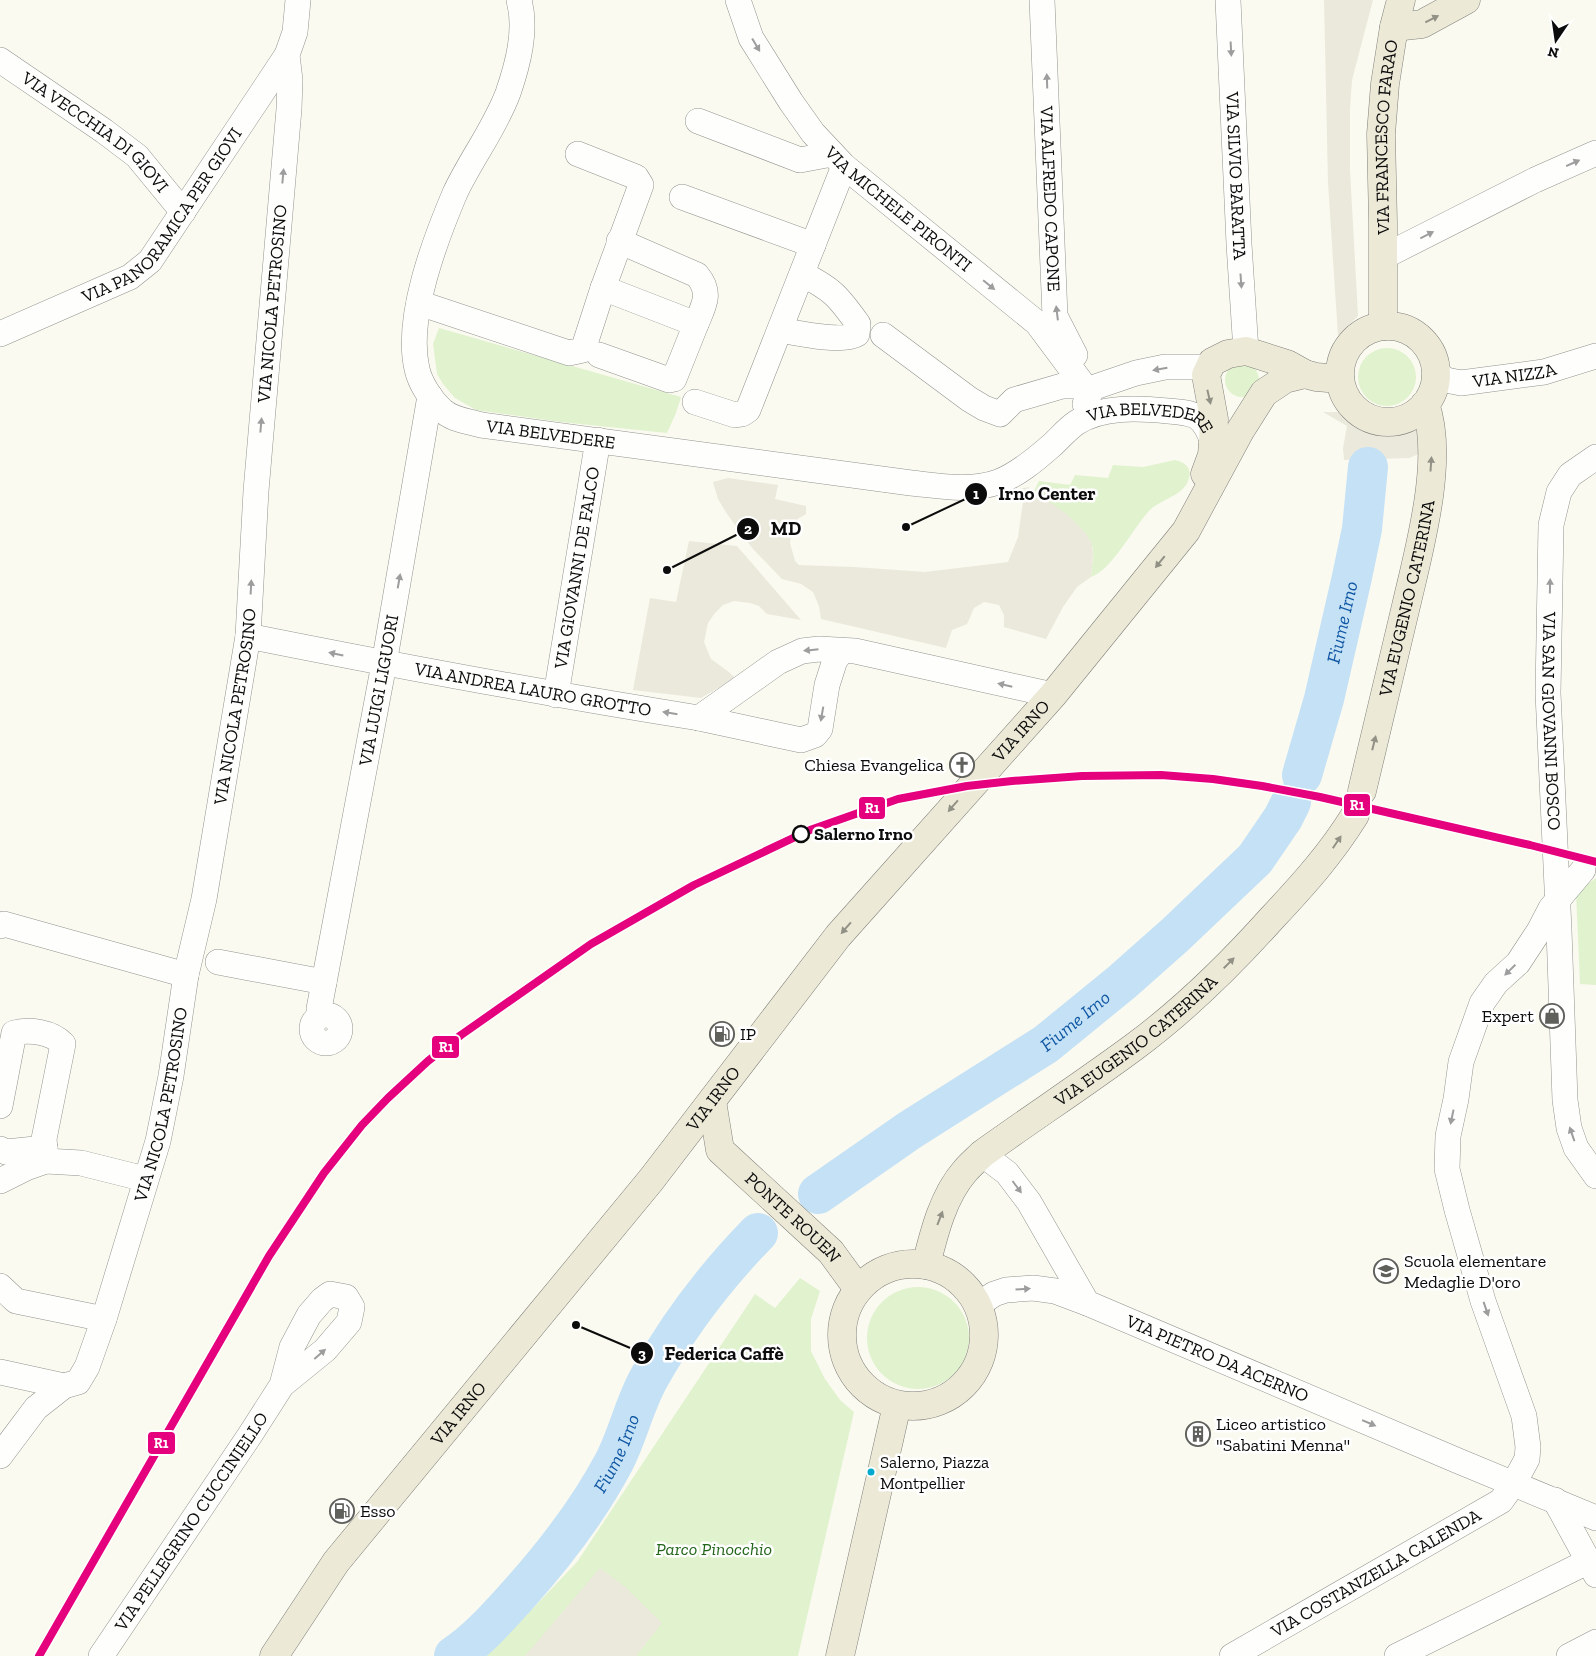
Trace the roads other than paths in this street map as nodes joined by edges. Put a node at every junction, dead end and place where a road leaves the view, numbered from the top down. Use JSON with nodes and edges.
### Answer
{"nodes":[{"id":1,"x":298,"y":0,"type":"edge"},
{"id":2,"x":519,"y":0,"type":"edge"},
{"id":3,"x":738,"y":0,"type":"edge"},
{"id":4,"x":1042,"y":0,"type":"edge"},
{"id":5,"x":1228,"y":0,"type":"edge"},
{"id":6,"x":1401,"y":0,"type":"edge"},
{"id":7,"x":1466,"y":0,"type":"edge"},
{"id":8,"x":1394,"y":27,"type":"junction"},
{"id":9,"x":287,"y":55,"type":"junction"},
{"id":10,"x":0,"y":60,"type":"edge"},
{"id":11,"x":698,"y":121,"type":"dead end"},
{"id":12,"x":1596,"y":153,"type":"edge"},
{"id":13,"x":578,"y":154,"type":"dead end"},
{"id":14,"x":838,"y":160,"type":"junction"},
{"id":15,"x":682,"y":197,"type":"dead end"},
{"id":16,"x":183,"y":212,"type":"junction"},
{"id":17,"x":619,"y":241,"type":"junction"},
{"id":18,"x":813,"y":245,"type":"junction"},
{"id":19,"x":1384,"y":257,"type":"junction"},
{"id":20,"x":802,"y":274,"type":"junction"},
{"id":21,"x":603,"y":288,"type":"junction"},
{"id":22,"x":419,"y":303,"type":"junction"},
{"id":23,"x":698,"y":319,"type":"junction"},
{"id":24,"x":1383,"y":326,"type":"junction"},
{"id":25,"x":780,"y":330,"type":"junction"},
{"id":26,"x":0,"y":334,"type":"edge"},
{"id":27,"x":883,"y":335,"type":"dead end"},
{"id":28,"x":1246,"y":351,"type":"junction"},
{"id":29,"x":599,"y":355,"type":"dead end"},
{"id":30,"x":1596,"y":356,"type":"edge"},
{"id":31,"x":1208,"y":367,"type":"junction"},
{"id":32,"x":1436,"y":372,"type":"junction"},
{"id":33,"x":1305,"y":374,"type":"junction"},
{"id":34,"x":1340,"y":379,"type":"junction"},
{"id":35,"x":1088,"y":387,"type":"junction"},
{"id":36,"x":430,"y":396,"type":"junction"},
{"id":37,"x":695,"y":402,"type":"dead end"},
{"id":38,"x":1425,"y":404,"type":"junction"},
{"id":39,"x":1100,"y":412,"type":"junction"},
{"id":40,"x":1077,"y":422,"type":"junction"},
{"id":41,"x":598,"y":440,"type":"junction"},
{"id":42,"x":1213,"y":442,"type":"junction"},
{"id":43,"x":1596,"y":457,"type":"edge"},
{"id":44,"x":1186,"y":531,"type":"junction"},
{"id":45,"x":248,"y":636,"type":"junction"},
{"id":46,"x":842,"y":651,"type":"junction"},
{"id":47,"x":384,"y":664,"type":"junction"},
{"id":48,"x":556,"y":695,"type":"junction"},
{"id":49,"x":1053,"y":695,"type":"junction"},
{"id":50,"x":699,"y":718,"type":"junction"},
{"id":51,"x":1556,"y":862,"type":"junction"},
{"id":52,"x":1589,"y":864,"type":"edge"},
{"id":53,"x":1558,"y":899,"type":"junction"},
{"id":54,"x":2,"y":925,"type":"edge"},
{"id":55,"x":1539,"y":930,"type":"junction"},
{"id":56,"x":218,"y":962,"type":"dead end"},
{"id":57,"x":1560,"y":966,"type":"junction"},
{"id":58,"x":186,"y":975,"type":"junction"},
{"id":59,"x":324,"y":982,"type":"junction"},
{"id":60,"x":320,"y":1012,"type":"dead end"},
{"id":61,"x":712,"y":1101,"type":"junction"},
{"id":62,"x":0,"y":1106,"type":"edge"},
{"id":63,"x":0,"y":1149,"type":"edge"},
{"id":64,"x":720,"y":1150,"type":"junction"},
{"id":65,"x":45,"y":1154,"type":"junction"},
{"id":66,"x":982,"y":1154,"type":"junction"},
{"id":67,"x":663,"y":1165,"type":"junction"},
{"id":68,"x":1596,"y":1176,"type":"edge"},
{"id":69,"x":145,"y":1179,"type":"junction"},
{"id":70,"x":0,"y":1181,"type":"edge"},
{"id":71,"x":926,"y":1265,"type":"junction"},
{"id":72,"x":858,"y":1289,"type":"junction"},
{"id":73,"x":5,"y":1295,"type":"edge"},
{"id":74,"x":1087,"y":1303,"type":"junction"},
{"id":75,"x":978,"y":1305,"type":"junction"},
{"id":76,"x":104,"y":1319,"type":"junction"},
{"id":77,"x":0,"y":1372,"type":"edge"},
{"id":78,"x":282,"y":1385,"type":"dead end"},
{"id":79,"x":64,"y":1386,"type":"junction"},
{"id":80,"x":897,"y":1405,"type":"junction"},
{"id":81,"x":0,"y":1456,"type":"edge"},
{"id":82,"x":1514,"y":1484,"type":"junction"},
{"id":83,"x":1555,"y":1500,"type":"junction"},
{"id":84,"x":1596,"y":1518,"type":"edge"},
{"id":85,"x":1592,"y":1568,"type":"edge"},
{"id":86,"x":1596,"y":1642,"type":"edge"},
{"id":87,"x":101,"y":1656,"type":"edge"},
{"id":88,"x":274,"y":1656,"type":"edge"},
{"id":89,"x":840,"y":1656,"type":"edge"},
{"id":90,"x":1232,"y":1656,"type":"edge"},
{"id":91,"x":1397,"y":1656,"type":"edge"},
{"id":92,"x":1569,"y":1656,"type":"edge"}],
"edges":[{"from":1,"to":9,"type":"street","name":"VIA NICOLA PETROSINO"},
{"from":2,"to":22,"type":"street","name":"VIA BELVEDERE"},
{"from":3,"to":14,"type":"street","name":"VIA MICHELE PIRONTI","one_way":true},
{"from":35,"to":4,"type":"street","name":"VIA ALFREDO CAPONE","one_way":true},
{"from":5,"to":28,"type":"street","name":"VIA SILVIO BARATTA","one_way":true},
{"from":6,"to":8,"type":"main road"},
{"from":8,"to":7,"type":"main road","name":"VIA FRANCESCO FARAO","one_way":true},
{"from":8,"to":19,"type":"main road","name":"VIA FRANCESCO FARAO"},
{"from":9,"to":16,"type":"street","name":"VIA PANORAMICA PER GIOVI"},
{"from":45,"to":9,"type":"street","name":"VIA NICOLA PETROSINO","one_way":true},
{"from":10,"to":16,"type":"street","name":"VIA VECCHIA DI GIOVI"},
{"from":11,"to":14,"type":"street"},
{"from":19,"to":12,"type":"street","one_way":true},
{"from":13,"to":17,"type":"street"},
{"from":14,"to":18,"type":"street"},
{"from":14,"to":35,"type":"street","name":"VIA MICHELE PIRONTI","one_way":true},
{"from":15,"to":18,"type":"street"},
{"from":16,"to":26,"type":"street","name":"VIA PANORAMICA PER GIOVI"},
{"from":17,"to":21,"type":"street"},
{"from":17,"to":23,"type":"street"},
{"from":18,"to":20,"type":"street"},
{"from":19,"to":24,"type":"main road","name":"VIA FRANCESCO FARAO"},
{"from":20,"to":25,"type":"street"},
{"from":20,"to":25,"type":"street"},
{"from":21,"to":22,"type":"street"},
{"from":21,"to":23,"type":"street"},
{"from":22,"to":36,"type":"street","name":"VIA BELVEDERE"},
{"from":23,"to":29,"type":"street"},
{"from":24,"to":32,"type":"main road"},
{"from":24,"to":34,"type":"main road"},
{"from":25,"to":37,"type":"street"},
{"from":27,"to":35,"type":"street"},
{"from":28,"to":31,"type":"main road"},
{"from":28,"to":33,"type":"main road"},
{"from":30,"to":32,"type":"street","name":"VIA NIZZA"},
{"from":31,"to":35,"type":"street","name":"VIA BELVEDERE","one_way":true},
{"from":31,"to":42,"type":"main road","name":"VIA IRNO","one_way":true},
{"from":32,"to":38,"type":"main road"},
{"from":33,"to":34,"type":"main road"},
{"from":33,"to":44,"type":"main road","name":"VIA IRNO"},
{"from":34,"to":38,"type":"main road"},
{"from":35,"to":39,"type":"street"},
{"from":35,"to":40,"type":"street","name":"VIA BELVEDERE"},
{"from":36,"to":41,"type":"street","name":"VIA BELVEDERE"},
{"from":47,"to":36,"type":"street","name":"VIA LUIGI LIGUORI","one_way":true},
{"from":66,"to":38,"type":"main road","name":"VIA EUGENIO CATERINA","one_way":true},
{"from":39,"to":40,"type":"street","name":"VIA BELVEDERE"},
{"from":39,"to":42,"type":"street","name":"VIA BELVEDERE"},
{"from":40,"to":41,"type":"street","name":"VIA BELVEDERE"},
{"from":41,"to":48,"type":"street","name":"VIA GIOVANNI DE FALCO"},
{"from":42,"to":44,"type":"main road","name":"VIA IRNO"},
{"from":51,"to":43,"type":"street","name":"VIA SAN GIOVANNI BOSCO","one_way":true},
{"from":44,"to":49,"type":"main road","name":"VIA IRNO","one_way":true},
{"from":47,"to":45,"type":"street","name":"VIA ANDREA LAURO GROTTO","one_way":true},
{"from":45,"to":58,"type":"street","name":"VIA NICOLA PETROSINO"},
{"from":49,"to":46,"type":"street","one_way":true},
{"from":46,"to":50,"type":"street","one_way":true},
{"from":46,"to":50,"type":"street","name":"VIA ANDREA LAURO GROTTO","one_way":true},
{"from":47,"to":48,"type":"street","name":"VIA ANDREA LAURO GROTTO"},
{"from":47,"to":59,"type":"street","name":"VIA LUIGI LIGUORI"},
{"from":50,"to":48,"type":"street","name":"VIA ANDREA LAURO GROTTO","one_way":true},
{"from":49,"to":61,"type":"main road","name":"VIA IRNO","one_way":true},
{"from":51,"to":52,"type":"street"},
{"from":51,"to":53,"type":"street","name":"VIA SAN GIOVANNI BOSCO"},
{"from":52,"to":53,"type":"street","name":"VIA COSTANZELLA CALENDA"},
{"from":53,"to":55,"type":"street","name":"VIA COSTANZELLA CALENDA"},
{"from":53,"to":57,"type":"street","name":"VIA SAN GIOVANNI BOSCO"},
{"from":54,"to":58,"type":"street"},
{"from":55,"to":57,"type":"street"},
{"from":55,"to":82,"type":"street","name":"VIA COSTANZELLA CALENDA","one_way":true},
{"from":56,"to":59,"type":"street"},
{"from":68,"to":57,"type":"street","name":"VIA SAN GIOVANNI BOSCO","one_way":true},
{"from":58,"to":69,"type":"street","name":"VIA NICOLA PETROSINO"},
{"from":59,"to":60,"type":"street","name":"VIA LUIGI LIGUORI"},
{"from":61,"to":64,"type":"main road"},
{"from":61,"to":67,"type":"main road","name":"VIA IRNO"},
{"from":62,"to":65,"type":"street"},
{"from":63,"to":65,"type":"street"},
{"from":64,"to":67,"type":"main road"},
{"from":64,"to":72,"type":"main road","name":"PONTE ROUEN"},
{"from":65,"to":69,"type":"street"},
{"from":65,"to":70,"type":"street"},
{"from":71,"to":66,"type":"main road","name":"VIA EUGENIO CATERINA","one_way":true},
{"from":66,"to":74,"type":"street","one_way":true},
{"from":67,"to":88,"type":"main road","name":"VIA IRNO"},
{"from":69,"to":76,"type":"street","name":"VIA NICOLA PETROSINO"},
{"from":71,"to":72,"type":"main road"},
{"from":71,"to":75,"type":"main road"},
{"from":72,"to":80,"type":"main road"},
{"from":73,"to":76,"type":"street"},
{"from":75,"to":74,"type":"street","name":"VIA PIETRO DA ACERNO","one_way":true},
{"from":74,"to":82,"type":"street","name":"VIA PIETRO DA ACERNO","one_way":true},
{"from":75,"to":80,"type":"main road"},
{"from":76,"to":79,"type":"street","name":"VIA NICOLA PETROSINO"},
{"from":77,"to":79,"type":"street"},
{"from":78,"to":87,"type":"street","name":"VIA PELLEGRINO CUCCINIELLO"},
{"from":79,"to":81,"type":"street","name":"VIA NICOLA PETROSINO"},
{"from":80,"to":89,"type":"main road"},
{"from":82,"to":83,"type":"street","name":"VIA PIETRO DA ACERNO"},
{"from":82,"to":90,"type":"street","name":"VIA COSTANZELLA CALENDA"},
{"from":83,"to":84,"type":"street","name":"VIA PIETRO DA ACERNO"},
{"from":83,"to":85,"type":"street"},
{"from":85,"to":91,"type":"street"},
{"from":86,"to":92,"type":"street"}]}
